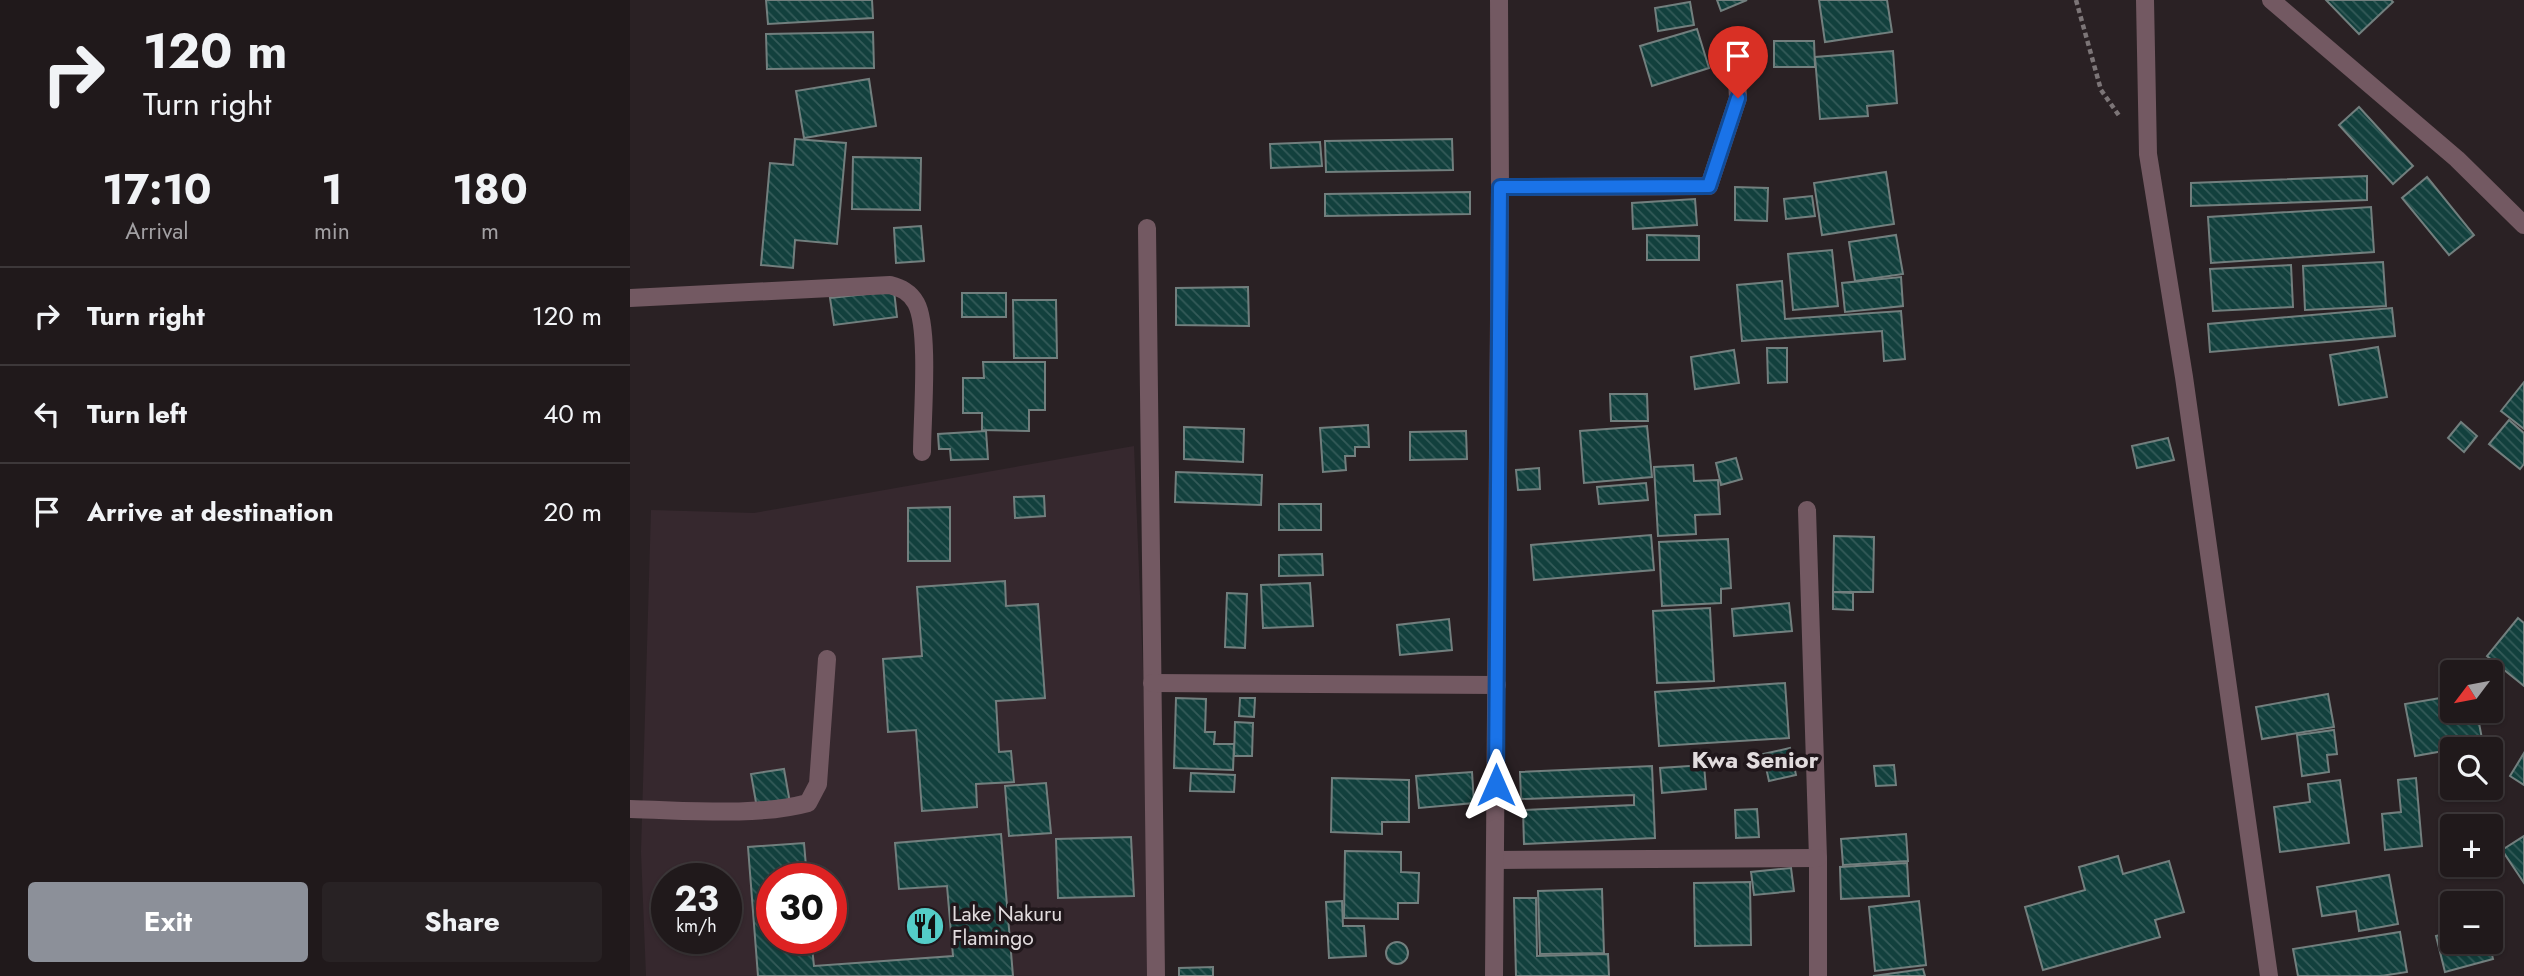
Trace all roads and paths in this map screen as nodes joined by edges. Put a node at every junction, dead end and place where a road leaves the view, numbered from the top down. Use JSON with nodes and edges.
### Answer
{"nodes":[{"id":1,"x":1499,"y":0,"type":"edge"},
{"id":2,"x":2077,"y":0,"type":"edge"},
{"id":3,"x":2146,"y":0,"type":"edge"},
{"id":4,"x":2270,"y":0,"type":"edge"},
{"id":5,"x":1735,"y":45,"type":"dead end"},
{"id":6,"x":2148,"y":154,"type":"junction"},
{"id":7,"x":1500,"y":187,"type":"junction"},
{"id":8,"x":2524,"y":225,"type":"edge"},
{"id":9,"x":1147,"y":228,"type":"dead end"},
{"id":10,"x":630,"y":298,"type":"edge"},
{"id":11,"x":922,"y":452,"type":"dead end"},
{"id":12,"x":1807,"y":510,"type":"dead end"},
{"id":13,"x":827,"y":659,"type":"dead end"},
{"id":14,"x":1152,"y":683,"type":"junction"},
{"id":15,"x":1497,"y":685,"type":"junction"},
{"id":16,"x":630,"y":809,"type":"edge"},
{"id":17,"x":1818,"y":858,"type":"junction"},
{"id":18,"x":1495,"y":860,"type":"junction"},
{"id":19,"x":1156,"y":976,"type":"edge"},
{"id":20,"x":1494,"y":976,"type":"edge"},
{"id":21,"x":1818,"y":976,"type":"edge"},
{"id":22,"x":2269,"y":976,"type":"edge"}],
"edges":[{"from":1,"to":7,"type":"street"},
{"from":2,"to":6,"type":"path"},
{"from":3,"to":6,"type":"street"},
{"from":4,"to":8,"type":"street"},
{"from":5,"to":7,"type":"street"},
{"from":6,"to":22,"type":"street"},
{"from":7,"to":15,"type":"street"},
{"from":9,"to":14,"type":"street"},
{"from":10,"to":11,"type":"street"},
{"from":12,"to":17,"type":"street"},
{"from":13,"to":16,"type":"street"},
{"from":14,"to":15,"type":"street"},
{"from":14,"to":19,"type":"street"},
{"from":15,"to":18,"type":"street"},
{"from":17,"to":18,"type":"street"},
{"from":17,"to":21,"type":"street"},
{"from":18,"to":20,"type":"street"}]}
